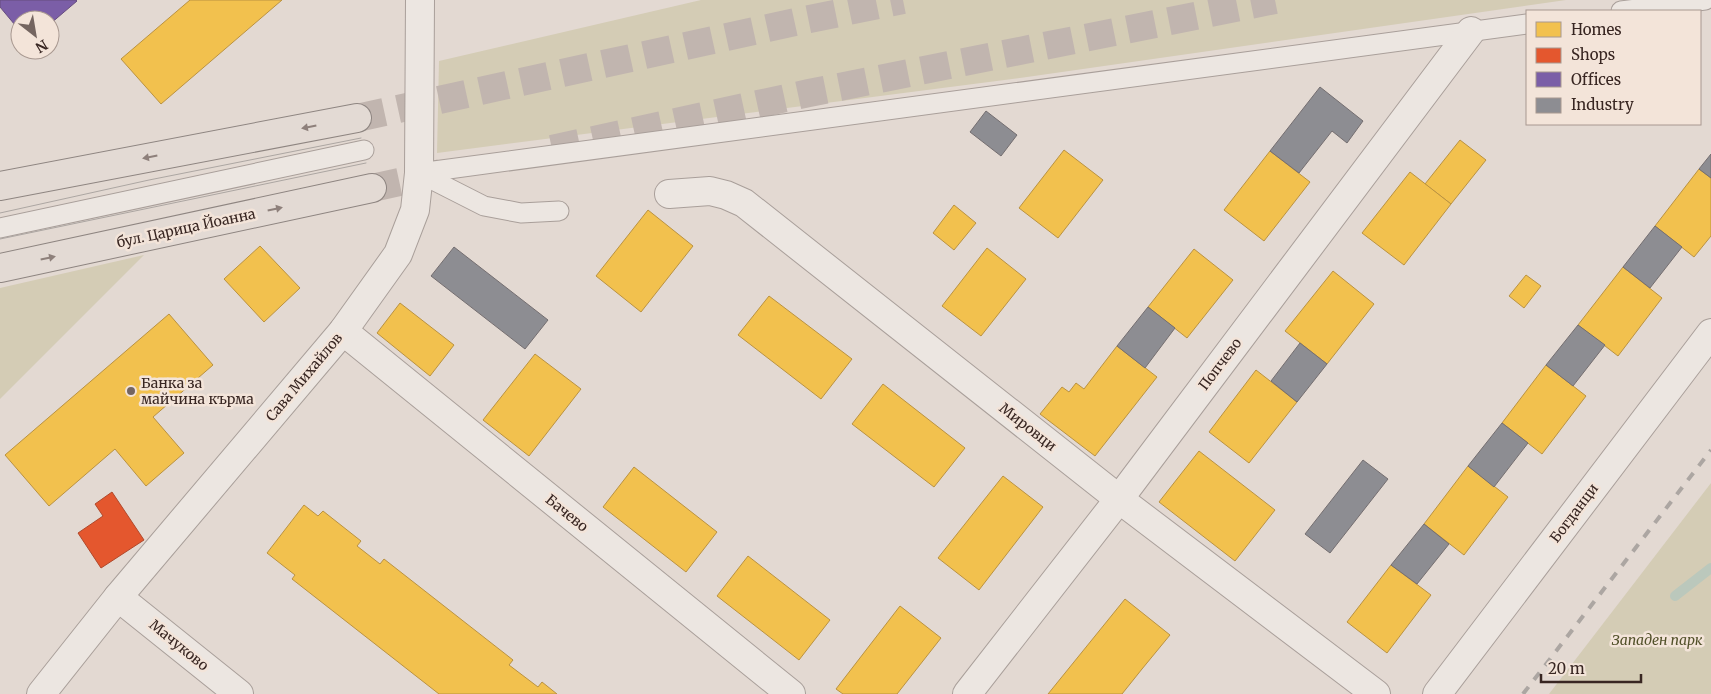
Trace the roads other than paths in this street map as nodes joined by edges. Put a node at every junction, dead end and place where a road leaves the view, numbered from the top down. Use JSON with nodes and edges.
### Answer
{"nodes":[{"id":1,"x":420,"y":0,"type":"edge"},
{"id":2,"x":1705,"y":0,"type":"edge"},
{"id":3,"x":1629,"y":10,"type":"edge"},
{"id":4,"x":1526,"y":24,"type":"edge"},
{"id":5,"x":1472,"y":31,"type":"junction"},
{"id":6,"x":357,"y":118,"type":"tunnel mouth"},
{"id":7,"x":364,"y":150,"type":"dead end"},
{"id":8,"x":419,"y":173,"type":"junction"},
{"id":9,"x":0,"y":186,"type":"edge"},
{"id":10,"x":372,"y":188,"type":"tunnel mouth"},
{"id":11,"x":669,"y":194,"type":"dead end"},
{"id":12,"x":559,"y":211,"type":"dead end"},
{"id":13,"x":0,"y":228,"type":"edge"},
{"id":14,"x":0,"y":268,"type":"edge"},
{"id":15,"x":343,"y":331,"type":"junction"},
{"id":16,"x":1711,"y":332,"type":"edge"},
{"id":17,"x":1119,"y":499,"type":"junction"},
{"id":18,"x":118,"y":597,"type":"junction"},
{"id":19,"x":41,"y":694,"type":"edge"},
{"id":20,"x":239,"y":694,"type":"edge"},
{"id":21,"x":791,"y":694,"type":"edge"},
{"id":22,"x":967,"y":694,"type":"edge"},
{"id":23,"x":1376,"y":694,"type":"edge"},
{"id":24,"x":1438,"y":694,"type":"edge"}],
"edges":[{"from":1,"to":8,"type":"street","name":"Сава Михайлов"},
{"from":2,"to":3,"type":"lane"},
{"from":4,"to":5,"type":"lane"},
{"from":5,"to":8,"type":"lane"},
{"from":5,"to":17,"type":"street","name":"Попчево"},
{"from":6,"to":9,"type":"main road","one_way":true},
{"from":7,"to":13,"type":"lane"},
{"from":8,"to":12,"type":"lane"},
{"from":8,"to":15,"type":"street","name":"Сава Михайлов"},
{"from":14,"to":10,"type":"main road","name":"бул. Царица Йоанна","one_way":true},
{"from":11,"to":17,"type":"street","name":"Мировци"},
{"from":15,"to":18,"type":"street","name":"Сава Михайлов"},
{"from":15,"to":21,"type":"street","name":"Бачево"},
{"from":16,"to":24,"type":"street","name":"Богданци"},
{"from":17,"to":22,"type":"street","name":"Попчево"},
{"from":17,"to":23,"type":"street","name":"Мировци"},
{"from":18,"to":19,"type":"street","name":"Сава Михайлов"},
{"from":18,"to":20,"type":"street","name":"Мачуково"}]}
